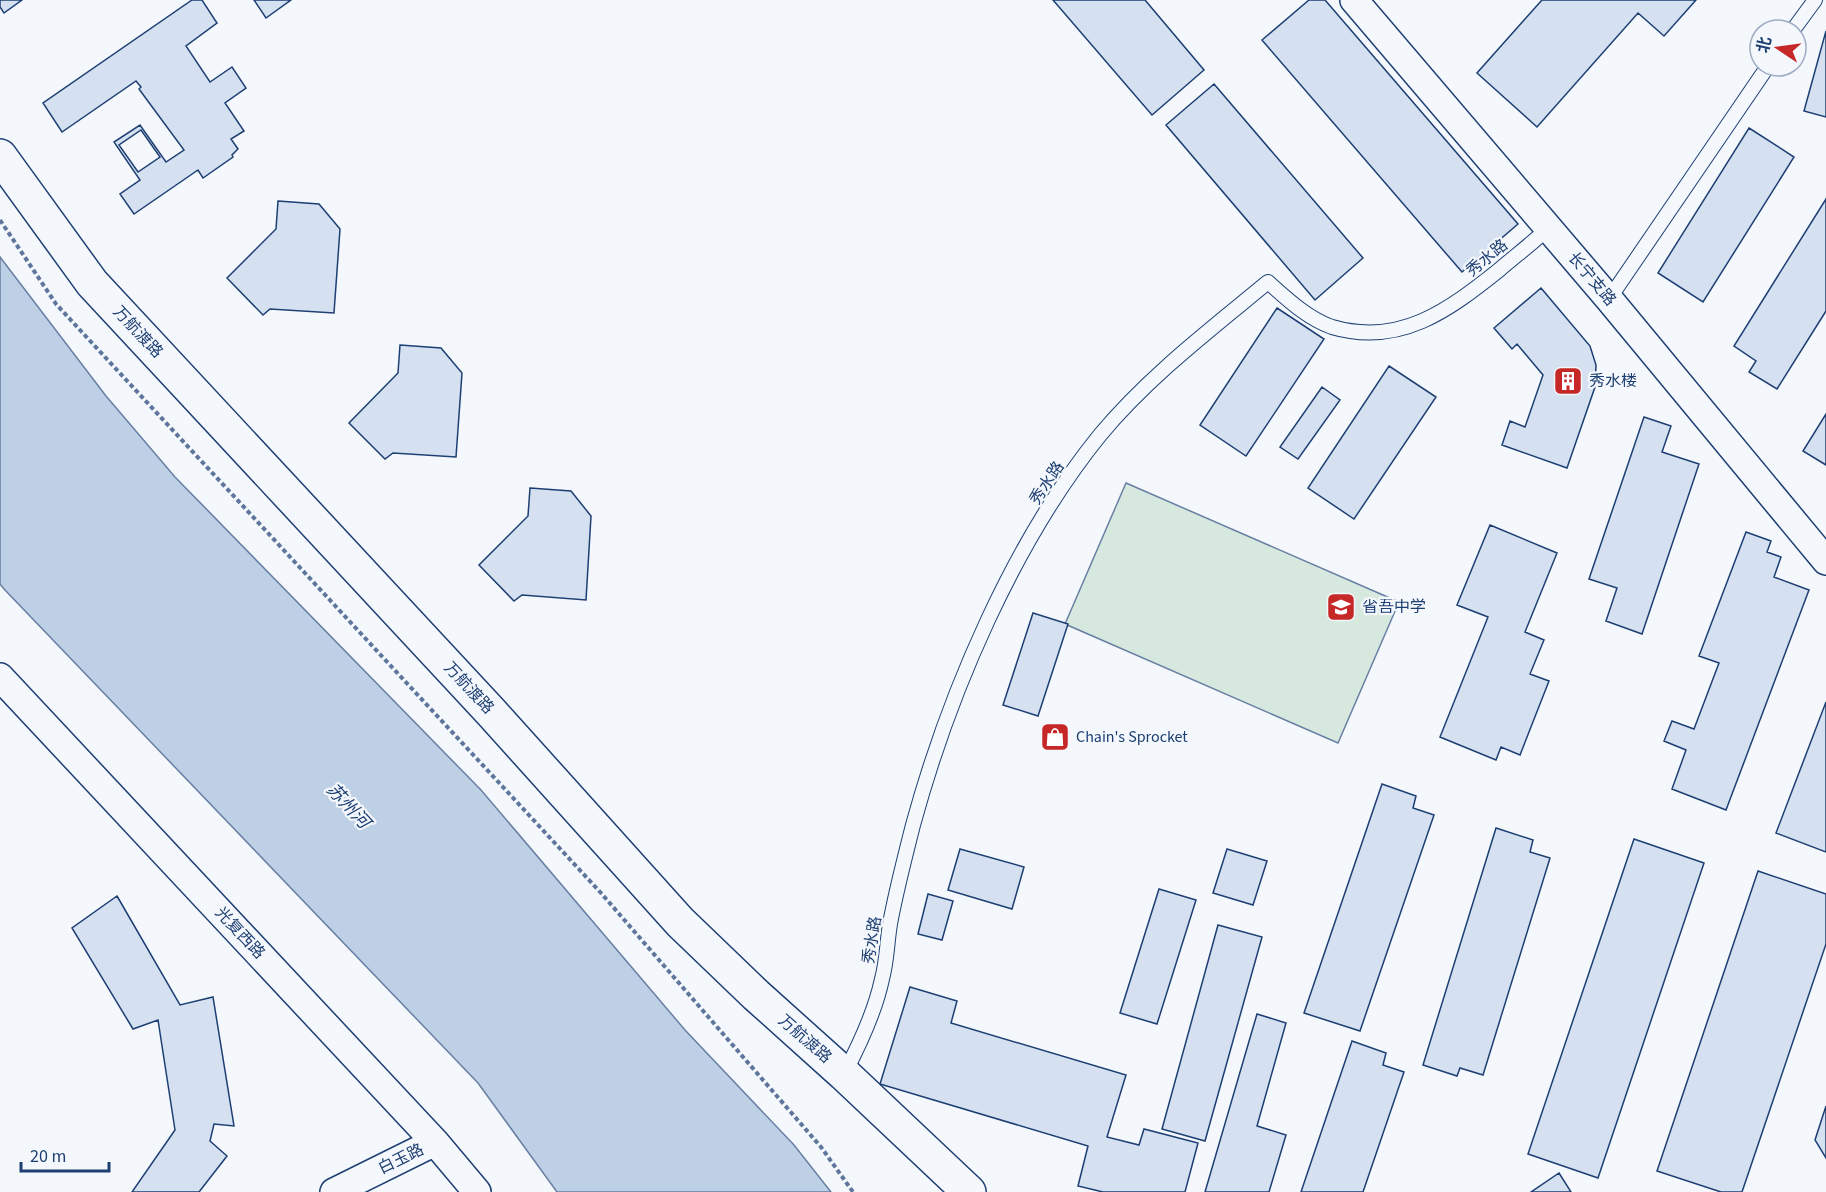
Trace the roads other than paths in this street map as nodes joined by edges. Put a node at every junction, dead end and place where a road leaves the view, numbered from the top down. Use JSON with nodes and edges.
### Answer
{"nodes":[{"id":1,"x":1354,"y":0,"type":"edge"},
{"id":2,"x":1815,"y":0,"type":"edge"},
{"id":3,"x":1802,"y":18,"type":"edge"},
{"id":4,"x":1760,"y":78,"type":"edge"},
{"id":5,"x":0,"y":156,"type":"edge"},
{"id":6,"x":1548,"y":228,"type":"junction"},
{"id":7,"x":1609,"y":299,"type":"junction"},
{"id":8,"x":1826,"y":561,"type":"edge"},
{"id":9,"x":0,"y":677,"type":"edge"},
{"id":10,"x":844,"y":1074,"type":"junction"},
{"id":11,"x":435,"y":1142,"type":"junction"},
{"id":12,"x":334,"y":1192,"type":"edge"},
{"id":13,"x":477,"y":1192,"type":"edge"},
{"id":14,"x":969,"y":1192,"type":"edge"}],
"edges":[{"from":1,"to":6,"type":"street","name":"长宁支路"},
{"from":2,"to":3,"type":"lane"},
{"from":4,"to":7,"type":"lane"},
{"from":5,"to":10,"type":"street","name":"万航渡路"},
{"from":6,"to":7,"type":"street","name":"长宁支路"},
{"from":6,"to":10,"type":"lane","name":"秀水路"},
{"from":7,"to":8,"type":"street","name":"长宁支路"},
{"from":9,"to":11,"type":"street","name":"光复西路"},
{"from":10,"to":14,"type":"street","name":"万航渡路"},
{"from":11,"to":12,"type":"street","name":"白玉路"},
{"from":11,"to":13,"type":"street","name":"光复西路"}]}
